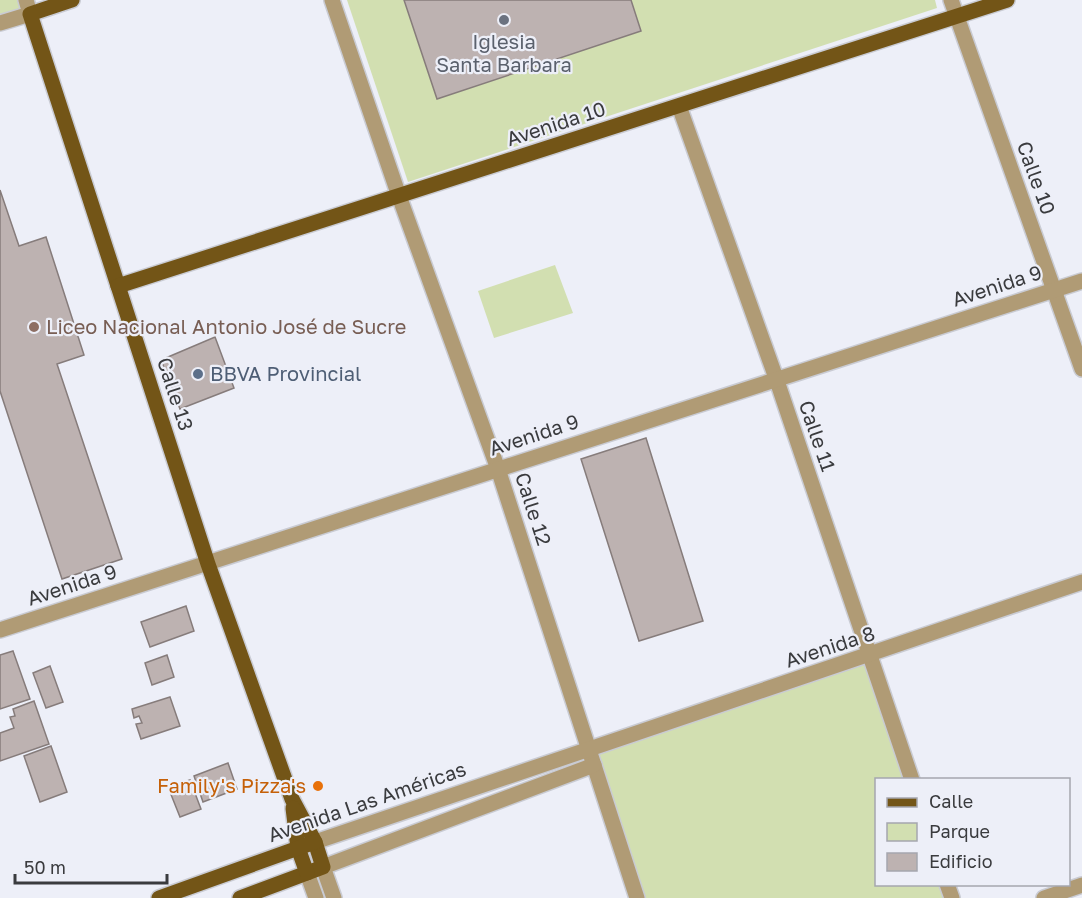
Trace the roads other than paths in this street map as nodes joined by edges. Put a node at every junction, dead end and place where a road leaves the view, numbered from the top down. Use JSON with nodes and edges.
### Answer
{"nodes":[{"id":1,"x":72,"y":0,"type":"edge"},
{"id":2,"x":332,"y":0,"type":"edge"},
{"id":3,"x":951,"y":0,"type":"edge"},
{"id":4,"x":1007,"y":0,"type":"edge"},
{"id":5,"x":28,"y":7,"type":"edge"},
{"id":6,"x":957,"y":17,"type":"junction"},
{"id":7,"x":0,"y":23,"type":"edge"},
{"id":8,"x":679,"y":106,"type":"junction"},
{"id":9,"x":399,"y":196,"type":"junction"},
{"id":10,"x":1082,"y":281,"type":"edge"},
{"id":11,"x":118,"y":286,"type":"junction"},
{"id":12,"x":1054,"y":290,"type":"junction"},
{"id":13,"x":1082,"y":369,"type":"edge"},
{"id":14,"x":776,"y":378,"type":"junction"},
{"id":15,"x":498,"y":469,"type":"junction"},
{"id":16,"x":208,"y":564,"type":"junction"},
{"id":17,"x":1082,"y":582,"type":"edge"},
{"id":18,"x":0,"y":630,"type":"edge"},
{"id":19,"x":870,"y":654,"type":"junction"},
{"id":20,"x":589,"y":749,"type":"junction"},
{"id":21,"x":594,"y":765,"type":"junction"},
{"id":22,"x":911,"y":778,"type":"edge"},
{"id":23,"x":292,"y":799,"type":"junction"},
{"id":24,"x":315,"y":842,"type":"junction"},
{"id":25,"x":298,"y":848,"type":"junction"},
{"id":26,"x":323,"y":867,"type":"junction"},
{"id":27,"x":308,"y":873,"type":"junction"},
{"id":28,"x":1082,"y":885,"type":"edge"},
{"id":29,"x":159,"y":898,"type":"edge"},
{"id":30,"x":240,"y":898,"type":"edge"},
{"id":31,"x":316,"y":898,"type":"edge"},
{"id":32,"x":334,"y":898,"type":"edge"},
{"id":33,"x":637,"y":898,"type":"edge"},
{"id":34,"x":1044,"y":898,"type":"edge"}],
"edges":[{"from":1,"to":5,"type":"main road"},
{"from":2,"to":9,"type":"street","name":"Calle 12"},
{"from":3,"to":6,"type":"street","name":"Calle 10"},
{"from":4,"to":6,"type":"main road","name":"Avenida 10"},
{"from":5,"to":7,"type":"street"},
{"from":5,"to":11,"type":"main road","name":"Calle 13"},
{"from":6,"to":8,"type":"main road","name":"Avenida 10"},
{"from":6,"to":12,"type":"street","name":"Calle 10"},
{"from":8,"to":9,"type":"main road","name":"Avenida 10"},
{"from":8,"to":14,"type":"street","name":"Calle 11"},
{"from":9,"to":11,"type":"main road","name":"Avenida 10"},
{"from":9,"to":15,"type":"street","name":"Calle 12"},
{"from":10,"to":12,"type":"street","name":"Avenida 9"},
{"from":11,"to":16,"type":"main road","name":"Calle 13"},
{"from":12,"to":13,"type":"street","name":"Calle 10"},
{"from":12,"to":14,"type":"street","name":"Avenida 9"},
{"from":14,"to":15,"type":"street","name":"Avenida 9"},
{"from":14,"to":19,"type":"street","name":"Calle 11"},
{"from":15,"to":16,"type":"street","name":"Avenida 9"},
{"from":15,"to":20,"type":"street","name":"Calle 12"},
{"from":16,"to":18,"type":"street","name":"Avenida 9"},
{"from":16,"to":23,"type":"main road","name":"Calle 13"},
{"from":17,"to":19,"type":"street","name":"Avenida 8"},
{"from":19,"to":20,"type":"street","name":"Avenida 8"},
{"from":19,"to":22,"type":"street","name":"Calle 11"},
{"from":20,"to":21,"type":"street","name":"Calle 12"},
{"from":20,"to":24,"type":"street","name":"Avenida Las Américas"},
{"from":21,"to":26,"type":"street"},
{"from":21,"to":33,"type":"street","name":"Calle 12"},
{"from":23,"to":24,"type":"main road","name":"Calle 13"},
{"from":23,"to":25,"type":"main road","name":"Calle 13"},
{"from":24,"to":25,"type":"main road","name":"Avenida Las Américas"},
{"from":24,"to":26,"type":"main road","name":"Calle 13"},
{"from":25,"to":27,"type":"main road","name":"Calle 13"},
{"from":25,"to":29,"type":"main road","name":"Avenida Las Américas"},
{"from":26,"to":27,"type":"main road"},
{"from":26,"to":32,"type":"street","name":"Calle 13"},
{"from":27,"to":30,"type":"main road"},
{"from":27,"to":31,"type":"street","name":"Calle 13"},
{"from":28,"to":34,"type":"street"}]}
